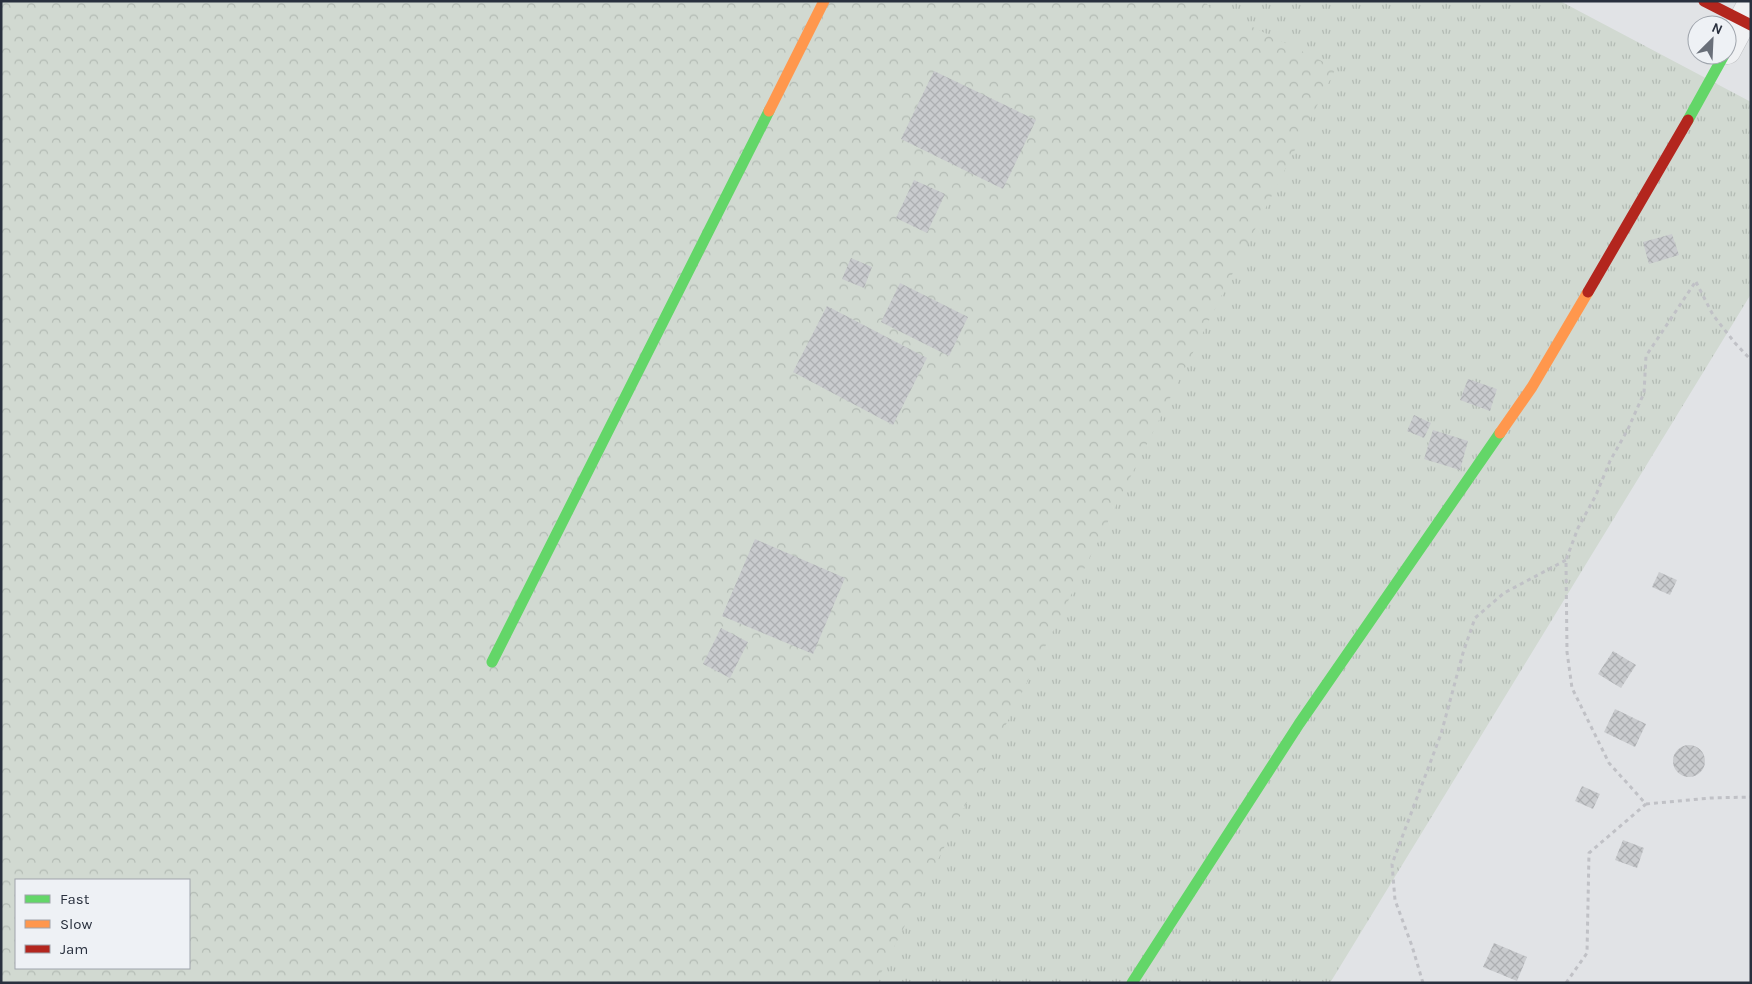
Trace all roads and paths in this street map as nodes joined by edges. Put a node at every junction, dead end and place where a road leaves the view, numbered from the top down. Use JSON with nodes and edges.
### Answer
{"nodes":[{"id":1,"x":824,"y":1,"type":"edge"},
{"id":2,"x":1704,"y":1,"type":"edge"},
{"id":3,"x":1748,"y":17,"type":"edge"},
{"id":4,"x":1737,"y":34,"type":"edge"},
{"id":5,"x":1718,"y":65,"type":"edge"},
{"id":6,"x":1751,"y":360,"type":"edge"},
{"id":7,"x":1566,"y":560,"type":"junction"},
{"id":8,"x":492,"y":662,"type":"dead end"},
{"id":9,"x":1751,"y":797,"type":"edge"},
{"id":10,"x":1646,"y":804,"type":"junction"},
{"id":11,"x":1132,"y":983,"type":"edge"},
{"id":12,"x":1423,"y":983,"type":"edge"},
{"id":13,"x":1566,"y":983,"type":"edge"}],
"edges":[{"from":1,"to":8,"type":"street"},
{"from":2,"to":3,"type":"street"},
{"from":3,"to":4,"type":"street"},
{"from":5,"to":11,"type":"street"},
{"from":6,"to":7,"type":"path"},
{"from":7,"to":10,"type":"path"},
{"from":7,"to":12,"type":"path"},
{"from":9,"to":10,"type":"path"},
{"from":10,"to":13,"type":"path"}]}
